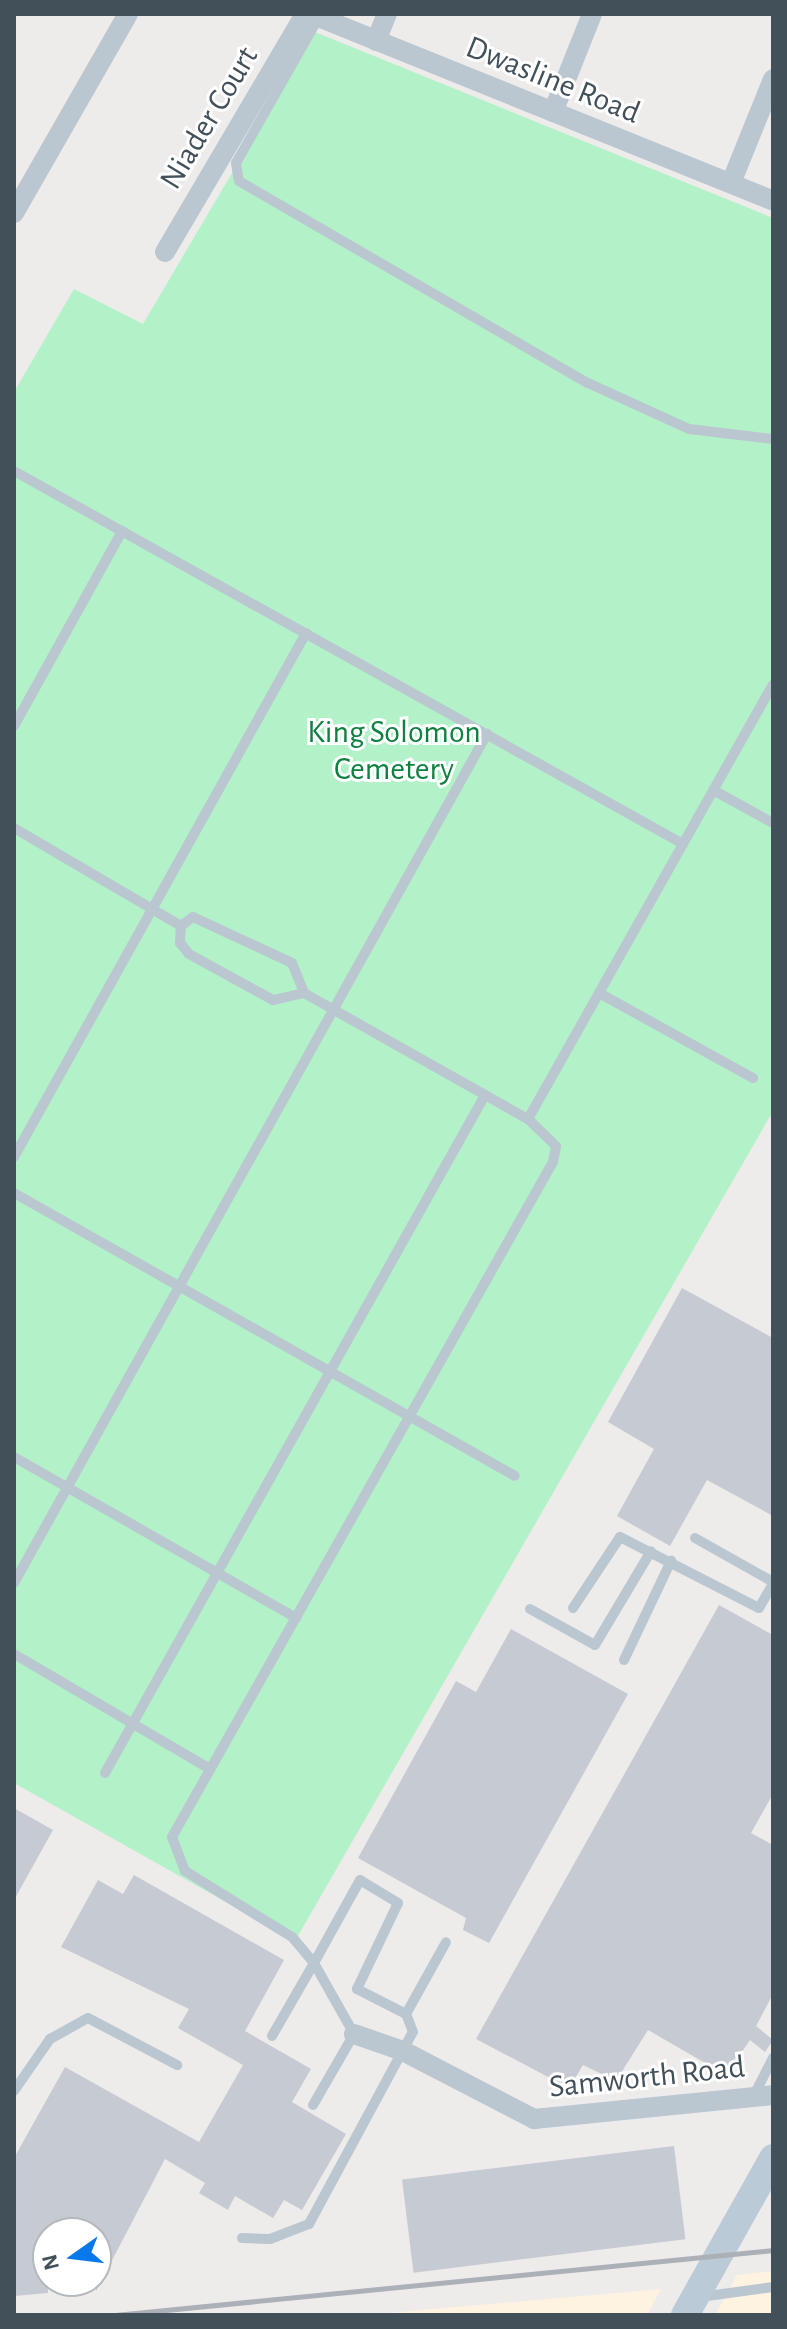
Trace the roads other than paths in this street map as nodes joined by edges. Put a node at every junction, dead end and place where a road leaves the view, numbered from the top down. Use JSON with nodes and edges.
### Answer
{"nodes":[{"id":1,"x":128,"y":14,"type":"edge"},
{"id":2,"x":387,"y":14,"type":"edge"},
{"id":3,"x":592,"y":14,"type":"edge"},
{"id":4,"x":312,"y":15,"type":"edge"},
{"id":5,"x":376,"y":41,"type":"junction"},
{"id":6,"x":773,"y":79,"type":"edge"},
{"id":7,"x":553,"y":112,"type":"junction"},
{"id":8,"x":731,"y":183,"type":"junction"},
{"id":9,"x":773,"y":201,"type":"edge"},
{"id":10,"x":14,"y":213,"type":"edge"},
{"id":11,"x":165,"y":252,"type":"dead end"},
{"id":12,"x":773,"y":439,"type":"edge"},
{"id":13,"x":14,"y":471,"type":"edge"},
{"id":14,"x":122,"y":531,"type":"junction"},
{"id":15,"x":306,"y":633,"type":"junction"},
{"id":16,"x":773,"y":685,"type":"edge"},
{"id":17,"x":14,"y":726,"type":"edge"},
{"id":18,"x":487,"y":734,"type":"junction"},
{"id":19,"x":713,"y":790,"type":"junction"},
{"id":20,"x":773,"y":823,"type":"edge"},
{"id":21,"x":14,"y":828,"type":"edge"},
{"id":22,"x":683,"y":844,"type":"junction"},
{"id":23,"x":152,"y":909,"type":"junction"},
{"id":24,"x":181,"y":926,"type":"junction"},
{"id":25,"x":304,"y":993,"type":"junction"},
{"id":26,"x":599,"y":993,"type":"junction"},
{"id":27,"x":337,"y":1012,"type":"junction"},
{"id":28,"x":753,"y":1078,"type":"dead end"},
{"id":29,"x":485,"y":1095,"type":"junction"},
{"id":30,"x":528,"y":1119,"type":"junction"},
{"id":31,"x":14,"y":1157,"type":"edge"},
{"id":32,"x":14,"y":1193,"type":"edge"},
{"id":33,"x":180,"y":1287,"type":"junction"},
{"id":34,"x":332,"y":1372,"type":"junction"},
{"id":35,"x":410,"y":1416,"type":"junction"},
{"id":36,"x":14,"y":1457,"type":"edge"},
{"id":37,"x":515,"y":1476,"type":"dead end"},
{"id":38,"x":67,"y":1488,"type":"junction"},
{"id":39,"x":695,"y":1538,"type":"dead end"},
{"id":40,"x":651,"y":1551,"type":"junction"},
{"id":41,"x":671,"y":1561,"type":"junction"},
{"id":42,"x":217,"y":1573,"type":"junction"},
{"id":43,"x":14,"y":1583,"type":"edge"},
{"id":44,"x":773,"y":1583,"type":"edge"},
{"id":45,"x":768,"y":1603,"type":"edge"},
{"id":46,"x":573,"y":1608,"type":"dead end"},
{"id":47,"x":530,"y":1609,"type":"dead end"},
{"id":48,"x":296,"y":1618,"type":"junction"},
{"id":49,"x":14,"y":1654,"type":"edge"},
{"id":50,"x":624,"y":1660,"type":"dead end"},
{"id":51,"x":133,"y":1723,"type":"junction"},
{"id":52,"x":210,"y":1769,"type":"junction"},
{"id":53,"x":105,"y":1773,"type":"dead end"},
{"id":54,"x":446,"y":1942,"type":"dead end"},
{"id":55,"x":314,"y":1963,"type":"junction"},
{"id":56,"x":406,"y":2014,"type":"junction"},
{"id":57,"x":354,"y":2034,"type":"junction"},
{"id":58,"x":272,"y":2036,"type":"dead end"},
{"id":59,"x":403,"y":2051,"type":"junction"},
{"id":60,"x":773,"y":2058,"type":"edge"},
{"id":61,"x":177,"y":2065,"type":"dead end"},
{"id":62,"x":14,"y":2091,"type":"edge"},
{"id":63,"x":763,"y":2096,"type":"edge"},
{"id":64,"x":313,"y":2105,"type":"dead end"},
{"id":65,"x":773,"y":2158,"type":"edge"},
{"id":66,"x":242,"y":2238,"type":"dead end"},
{"id":67,"x":773,"y":2287,"type":"edge"},
{"id":68,"x":690,"y":2307,"type":"edge"}],
"edges":[{"from":1,"to":10,"type":"street"},
{"from":2,"to":5,"type":"street"},
{"from":3,"to":7,"type":"street"},
{"from":4,"to":5,"type":"street","name":"Dwasline Road"},
{"from":4,"to":11,"type":"street","name":"Niader Court"},
{"from":4,"to":12,"type":"lane"},
{"from":5,"to":7,"type":"street","name":"Dwasline Road"},
{"from":6,"to":8,"type":"street"},
{"from":7,"to":8,"type":"street","name":"Dwasline Road"},
{"from":8,"to":9,"type":"street","name":"Dwasline Road"},
{"from":13,"to":14,"type":"lane"},
{"from":14,"to":15,"type":"lane"},
{"from":14,"to":17,"type":"lane"},
{"from":15,"to":18,"type":"lane"},
{"from":15,"to":23,"type":"lane"},
{"from":16,"to":19,"type":"lane"},
{"from":18,"to":22,"type":"lane"},
{"from":18,"to":27,"type":"lane"},
{"from":19,"to":20,"type":"lane"},
{"from":19,"to":22,"type":"lane"},
{"from":21,"to":23,"type":"lane"},
{"from":22,"to":26,"type":"lane"},
{"from":23,"to":24,"type":"lane"},
{"from":23,"to":31,"type":"lane"},
{"from":24,"to":25,"type":"lane"},
{"from":24,"to":25,"type":"lane"},
{"from":25,"to":27,"type":"lane"},
{"from":26,"to":28,"type":"lane"},
{"from":26,"to":30,"type":"lane"},
{"from":27,"to":29,"type":"lane"},
{"from":27,"to":33,"type":"lane"},
{"from":29,"to":30,"type":"lane"},
{"from":29,"to":34,"type":"lane"},
{"from":30,"to":35,"type":"lane"},
{"from":32,"to":33,"type":"lane"},
{"from":33,"to":34,"type":"lane"},
{"from":33,"to":38,"type":"lane"},
{"from":34,"to":35,"type":"lane"},
{"from":34,"to":42,"type":"lane"},
{"from":35,"to":37,"type":"lane"},
{"from":35,"to":48,"type":"lane"},
{"from":36,"to":38,"type":"lane"},
{"from":38,"to":42,"type":"lane"},
{"from":38,"to":43,"type":"lane"},
{"from":39,"to":44,"type":"lane"},
{"from":40,"to":41,"type":"lane"},
{"from":40,"to":46,"type":"lane"},
{"from":40,"to":47,"type":"lane"},
{"from":41,"to":45,"type":"lane"},
{"from":41,"to":50,"type":"lane"},
{"from":42,"to":48,"type":"lane"},
{"from":42,"to":51,"type":"lane"},
{"from":44,"to":45,"type":"lane"},
{"from":48,"to":52,"type":"lane"},
{"from":49,"to":51,"type":"lane"},
{"from":51,"to":52,"type":"lane"},
{"from":51,"to":53,"type":"lane"},
{"from":52,"to":55,"type":"lane"},
{"from":54,"to":56,"type":"lane"},
{"from":55,"to":56,"type":"lane"},
{"from":55,"to":57,"type":"lane"},
{"from":55,"to":58,"type":"lane"},
{"from":56,"to":59,"type":"lane"},
{"from":57,"to":59,"type":"street","name":"Samworth Road"},
{"from":57,"to":64,"type":"lane"},
{"from":59,"to":63,"type":"street","name":"Samworth Road"},
{"from":59,"to":66,"type":"lane"},
{"from":60,"to":63,"type":"lane"},
{"from":61,"to":62,"type":"lane"},
{"from":65,"to":68,"type":"main road"},
{"from":67,"to":68,"type":"lane"}]}
